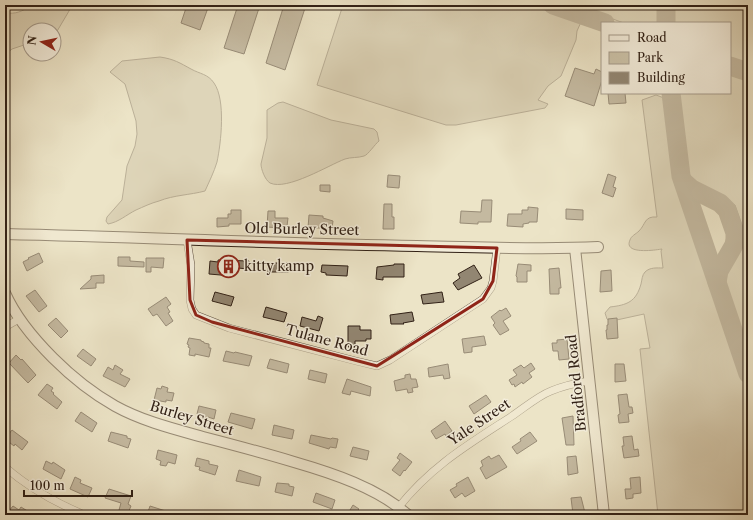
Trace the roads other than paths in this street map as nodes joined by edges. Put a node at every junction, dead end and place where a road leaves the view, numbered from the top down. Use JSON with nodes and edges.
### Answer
{"nodes":[{"id":1,"x":5,"y":234,"type":"edge"},
{"id":2,"x":187,"y":240,"type":"junction"},
{"id":3,"x":598,"y":247,"type":"dead end"},
{"id":4,"x":497,"y":248,"type":"junction"},
{"id":5,"x":575,"y":248,"type":"junction"},
{"id":6,"x":5,"y":293,"type":"edge"},
{"id":7,"x":20,"y":319,"type":"junction"},
{"id":8,"x":5,"y":327,"type":"edge"},
{"id":9,"x":589,"y":381,"type":"junction"},
{"id":10,"x":5,"y":467,"type":"edge"},
{"id":11,"x":398,"y":508,"type":"junction"},
{"id":12,"x":85,"y":515,"type":"edge"},
{"id":13,"x":408,"y":515,"type":"edge"},
{"id":14,"x":604,"y":515,"type":"edge"}],
"edges":[{"from":1,"to":2,"type":"street","name":"Old Burley Street"},
{"from":2,"to":4,"type":"street","name":"Old Burley Street"},
{"from":2,"to":4,"type":"street","name":"Tulane Road"},
{"from":3,"to":5,"type":"street","name":"Old Burley Street"},
{"from":4,"to":5,"type":"street","name":"Old Burley Street"},
{"from":5,"to":9,"type":"street","name":"Bradford Road"},
{"from":6,"to":7,"type":"street","name":"Burley Street"},
{"from":7,"to":8,"type":"street"},
{"from":7,"to":11,"type":"street","name":"Burley Street"},
{"from":9,"to":11,"type":"street","name":"Yale Street"},
{"from":9,"to":14,"type":"street","name":"Bradford Road"},
{"from":10,"to":12,"type":"street"},
{"from":11,"to":13,"type":"street","name":"Burley Street"}]}
